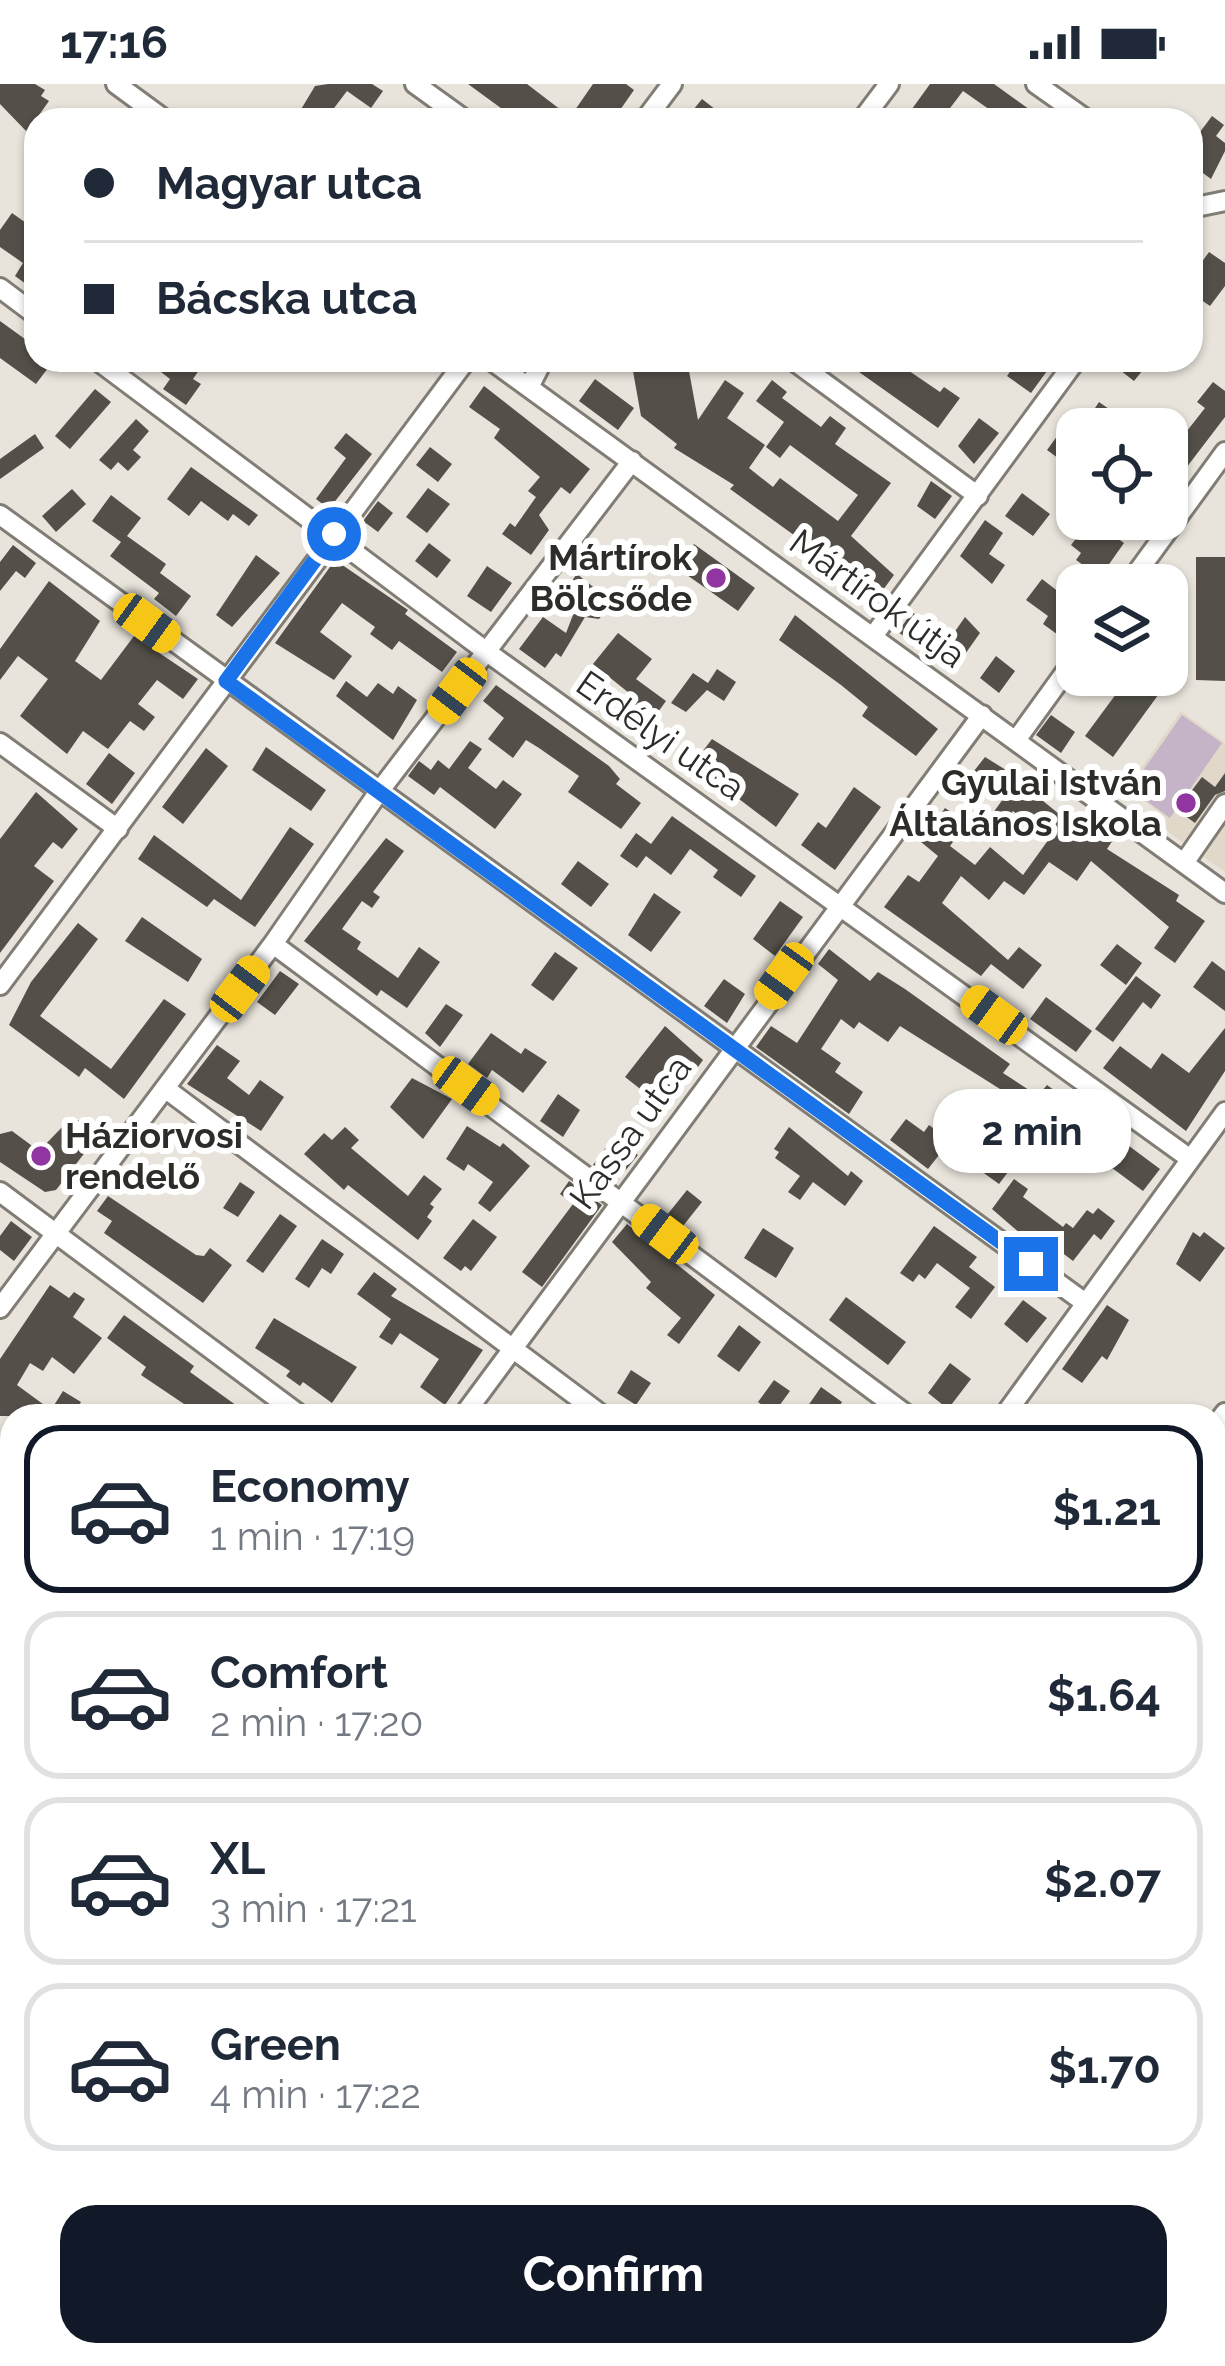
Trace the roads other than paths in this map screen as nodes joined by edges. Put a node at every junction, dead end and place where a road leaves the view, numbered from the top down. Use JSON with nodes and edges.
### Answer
{"nodes":[{"id":1,"x":116,"y":84,"type":"edge"},
{"id":2,"x":415,"y":84,"type":"edge"},
{"id":3,"x":1036,"y":84,"type":"edge"},
{"id":4,"x":149,"y":108,"type":"edge"},
{"id":5,"x":448,"y":108,"type":"edge"},
{"id":6,"x":1070,"y":108,"type":"edge"},
{"id":7,"x":114,"y":372,"type":"edge"},
{"id":8,"x":457,"y":372,"type":"edge"},
{"id":9,"x":508,"y":372,"type":"edge"},
{"id":10,"x":525,"y":372,"type":"edge"},
{"id":11,"x":537,"y":372,"type":"edge"},
{"id":12,"x":809,"y":372,"type":"edge"},
{"id":13,"x":1067,"y":372,"type":"edge"},
{"id":14,"x":529,"y":387,"type":"junction"},
{"id":15,"x":1225,"y":452,"type":"edge"},
{"id":16,"x":632,"y":460,"type":"junction"},
{"id":17,"x":978,"y":496,"type":"junction"},
{"id":18,"x":0,"y":515,"type":"edge"},
{"id":19,"x":334,"y":534,"type":"junction"},
{"id":20,"x":1143,"y":564,"type":"edge"},
{"id":21,"x":874,"y":635,"type":"junction"},
{"id":22,"x":487,"y":652,"type":"junction"},
{"id":23,"x":226,"y":681,"type":"junction"},
{"id":24,"x":1056,"y":685,"type":"edge"},
{"id":25,"x":982,"y":715,"type":"junction"},
{"id":26,"x":1017,"y":740,"type":"junction"},
{"id":27,"x":0,"y":743,"type":"edge"},
{"id":28,"x":378,"y":793,"type":"junction"},
{"id":29,"x":1225,"y":804,"type":"edge"},
{"id":30,"x":118,"y":829,"type":"junction"},
{"id":31,"x":1184,"y":863,"type":"junction"},
{"id":32,"x":1225,"y":893,"type":"edge"},
{"id":33,"x":839,"y":902,"type":"junction"},
{"id":34,"x":273,"y":944,"type":"junction"},
{"id":35,"x":3,"y":975,"type":"edge"},
{"id":36,"x":730,"y":1049,"type":"junction"},
{"id":37,"x":166,"y":1089,"type":"junction"},
{"id":38,"x":1225,"y":1112,"type":"edge"},
{"id":39,"x":1190,"y":1158,"type":"junction"},
{"id":40,"x":0,"y":1192,"type":"edge"},
{"id":41,"x":621,"y":1201,"type":"junction"},
{"id":42,"x":56,"y":1234,"type":"junction"},
{"id":43,"x":1084,"y":1302,"type":"junction"},
{"id":44,"x":0,"y":1308,"type":"edge"},
{"id":45,"x":512,"y":1349,"type":"junction"},
{"id":46,"x":285,"y":1404,"type":"edge"},
{"id":47,"x":472,"y":1404,"type":"edge"},
{"id":48,"x":587,"y":1404,"type":"edge"},
{"id":49,"x":892,"y":1404,"type":"edge"},
{"id":50,"x":1012,"y":1404,"type":"edge"}],
"edges":[{"from":1,"to":4,"type":"street"},
{"from":2,"to":5,"type":"street"},
{"from":3,"to":6,"type":"street"},
{"from":7,"to":19,"type":"street","name":"Erdélyi utca"},
{"from":8,"to":19,"type":"street"},
{"from":9,"to":14,"type":"street","name":"Mártírok útja"},
{"from":10,"to":14,"type":"street"},
{"from":11,"to":14,"type":"street"},
{"from":12,"to":17,"type":"street"},
{"from":13,"to":17,"type":"street"},
{"from":14,"to":16,"type":"street","name":"Mártírok útja"},
{"from":15,"to":20,"type":"street"},
{"from":16,"to":21,"type":"street","name":"Mártírok útja"},
{"from":16,"to":22,"type":"street"},
{"from":17,"to":21,"type":"street"},
{"from":18,"to":23,"type":"street"},
{"from":19,"to":22,"type":"street","name":"Erdélyi utca"},
{"from":19,"to":23,"type":"street"},
{"from":21,"to":25,"type":"street","name":"Mártírok útja"},
{"from":22,"to":28,"type":"street"},
{"from":22,"to":33,"type":"street","name":"Erdélyi utca"},
{"from":23,"to":28,"type":"street"},
{"from":23,"to":30,"type":"street"},
{"from":24,"to":26,"type":"street"},
{"from":25,"to":26,"type":"street","name":"Mártírok útja"},
{"from":25,"to":33,"type":"street","name":"Kassa utca"},
{"from":26,"to":31,"type":"street","name":"Mártírok útja"},
{"from":27,"to":30,"type":"street"},
{"from":28,"to":34,"type":"street"},
{"from":28,"to":36,"type":"street"},
{"from":29,"to":31,"type":"street"},
{"from":30,"to":35,"type":"street"},
{"from":31,"to":32,"type":"street","name":"Mártírok útja"},
{"from":33,"to":36,"type":"street","name":"Kassa utca"},
{"from":33,"to":39,"type":"street","name":"Erdélyi utca"},
{"from":34,"to":37,"type":"street"},
{"from":34,"to":41,"type":"street"},
{"from":36,"to":41,"type":"street","name":"Kassa utca"},
{"from":36,"to":43,"type":"street"},
{"from":37,"to":42,"type":"street"},
{"from":37,"to":45,"type":"street"},
{"from":38,"to":39,"type":"street"},
{"from":39,"to":43,"type":"street"},
{"from":40,"to":42,"type":"street"},
{"from":41,"to":45,"type":"street","name":"Kassa utca"},
{"from":41,"to":49,"type":"street"},
{"from":42,"to":44,"type":"street"},
{"from":42,"to":46,"type":"street"},
{"from":43,"to":50,"type":"street"},
{"from":45,"to":47,"type":"street","name":"Kassa utca"},
{"from":45,"to":48,"type":"street"}]}
